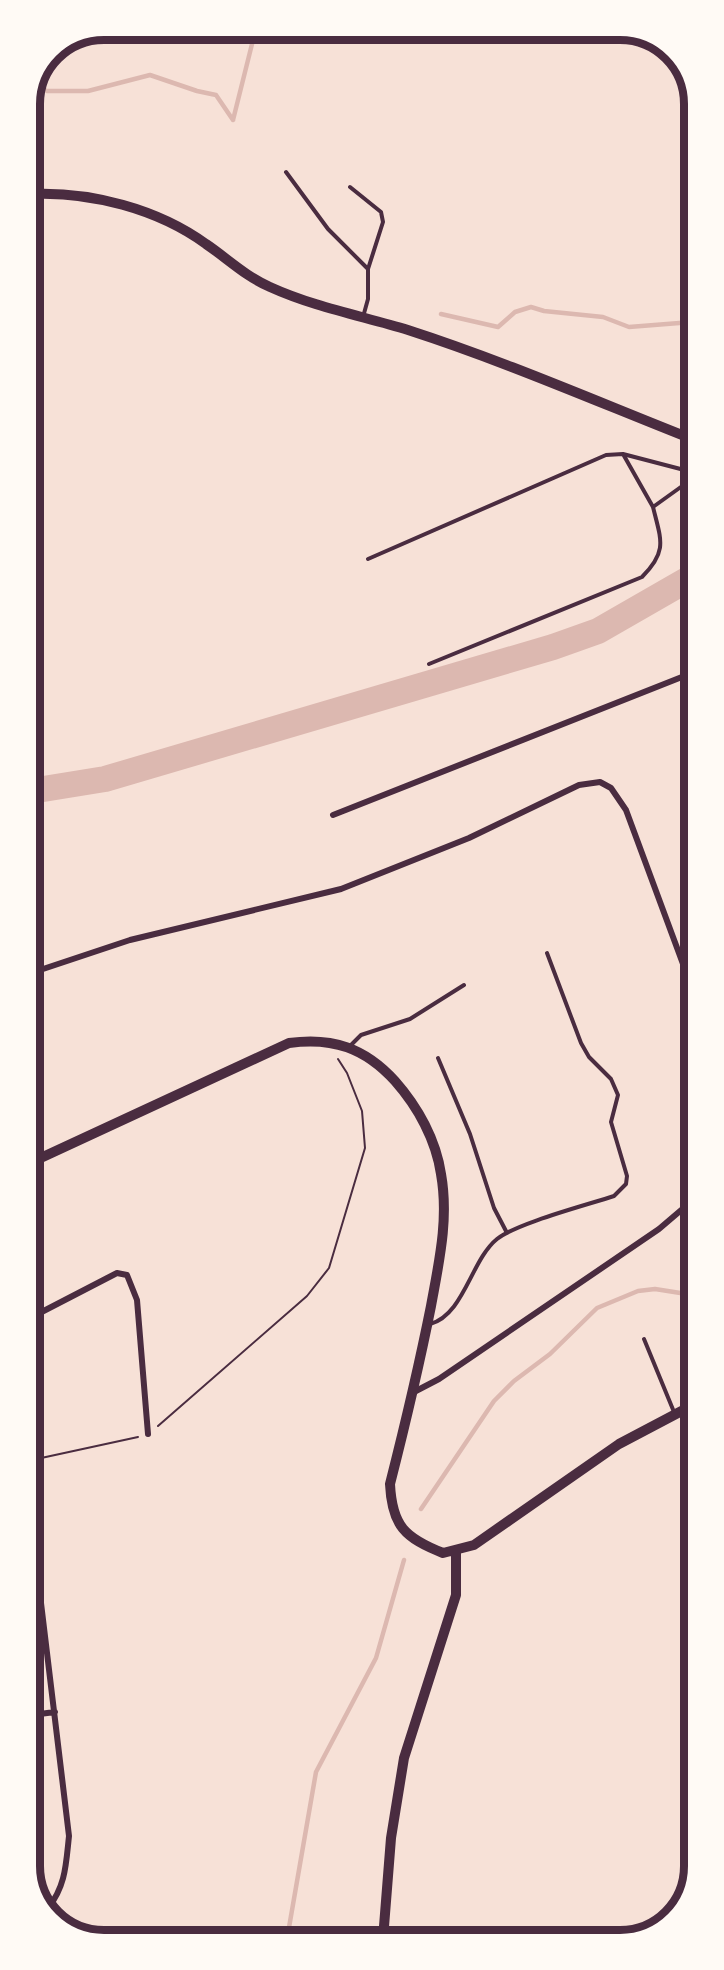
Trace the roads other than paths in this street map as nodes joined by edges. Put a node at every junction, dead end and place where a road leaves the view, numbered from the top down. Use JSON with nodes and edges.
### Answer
{"nodes":[{"id":1,"x":286,"y":172,"type":"dead end"},
{"id":2,"x":350,"y":187,"type":"dead end"},
{"id":3,"x":41,"y":193,"type":"edge"},
{"id":4,"x":368,"y":269,"type":"junction"},
{"id":5,"x":363,"y":319,"type":"junction"},
{"id":6,"x":684,"y":436,"type":"edge"},
{"id":7,"x":623,"y":454,"type":"junction"},
{"id":8,"x":684,"y":470,"type":"edge"},
{"id":9,"x":684,"y":485,"type":"edge"},
{"id":10,"x":653,"y":507,"type":"junction"},
{"id":11,"x":368,"y":559,"type":"dead end"},
{"id":12,"x":429,"y":664,"type":"dead end"},
{"id":13,"x":684,"y":676,"type":"edge"},
{"id":14,"x":333,"y":815,"type":"dead end"},
{"id":15,"x":547,"y":953,"type":"dead end"},
{"id":16,"x":684,"y":967,"type":"edge"},
{"id":17,"x":41,"y":970,"type":"edge"},
{"id":18,"x":464,"y":985,"type":"dead end"},
{"id":19,"x":349,"y":1047,"type":"junction"},
{"id":20,"x":438,"y":1058,"type":"dead end"},
{"id":21,"x":40,"y":1158,"type":"edge"},
{"id":22,"x":684,"y":1208,"type":"edge"},
{"id":23,"x":507,"y":1233,"type":"junction"},
{"id":24,"x":40,"y":1313,"type":"edge"},
{"id":25,"x":427,"y":1325,"type":"junction"},
{"id":26,"x":644,"y":1339,"type":"dead end"},
{"id":27,"x":414,"y":1392,"type":"junction"},
{"id":28,"x":684,"y":1409,"type":"edge"},
{"id":29,"x":675,"y":1413,"type":"junction"},
{"id":30,"x":148,"y":1434,"type":"road end"},
{"id":31,"x":456,"y":1552,"type":"junction"},
{"id":32,"x":40,"y":1591,"type":"edge"},
{"id":33,"x":56,"y":1712,"type":"junction"},
{"id":34,"x":40,"y":1714,"type":"edge"},
{"id":35,"x":52,"y":1903,"type":"edge"},
{"id":36,"x":384,"y":1930,"type":"edge"}],
"edges":[{"from":1,"to":4,"type":"lane"},
{"from":2,"to":4,"type":"lane"},
{"from":3,"to":5,"type":"street"},
{"from":4,"to":5,"type":"lane"},
{"from":5,"to":6,"type":"street"},
{"from":7,"to":8,"type":"lane"},
{"from":7,"to":10,"type":"lane"},
{"from":7,"to":11,"type":"lane"},
{"from":9,"to":10,"type":"lane"},
{"from":10,"to":12,"type":"lane"},
{"from":13,"to":14,"type":"street"},
{"from":15,"to":23,"type":"lane"},
{"from":16,"to":17,"type":"street"},
{"from":18,"to":19,"type":"lane"},
{"from":19,"to":21,"type":"street"},
{"from":19,"to":25,"type":"street"},
{"from":20,"to":23,"type":"lane"},
{"from":22,"to":27,"type":"street"},
{"from":23,"to":25,"type":"lane"},
{"from":24,"to":30,"type":"street"},
{"from":25,"to":27,"type":"street"},
{"from":26,"to":29,"type":"lane"},
{"from":27,"to":31,"type":"street"},
{"from":28,"to":29,"type":"street"},
{"from":29,"to":31,"type":"street"},
{"from":31,"to":36,"type":"street"},
{"from":32,"to":33,"type":"street"},
{"from":33,"to":34,"type":"street"},
{"from":33,"to":35,"type":"street"}]}
